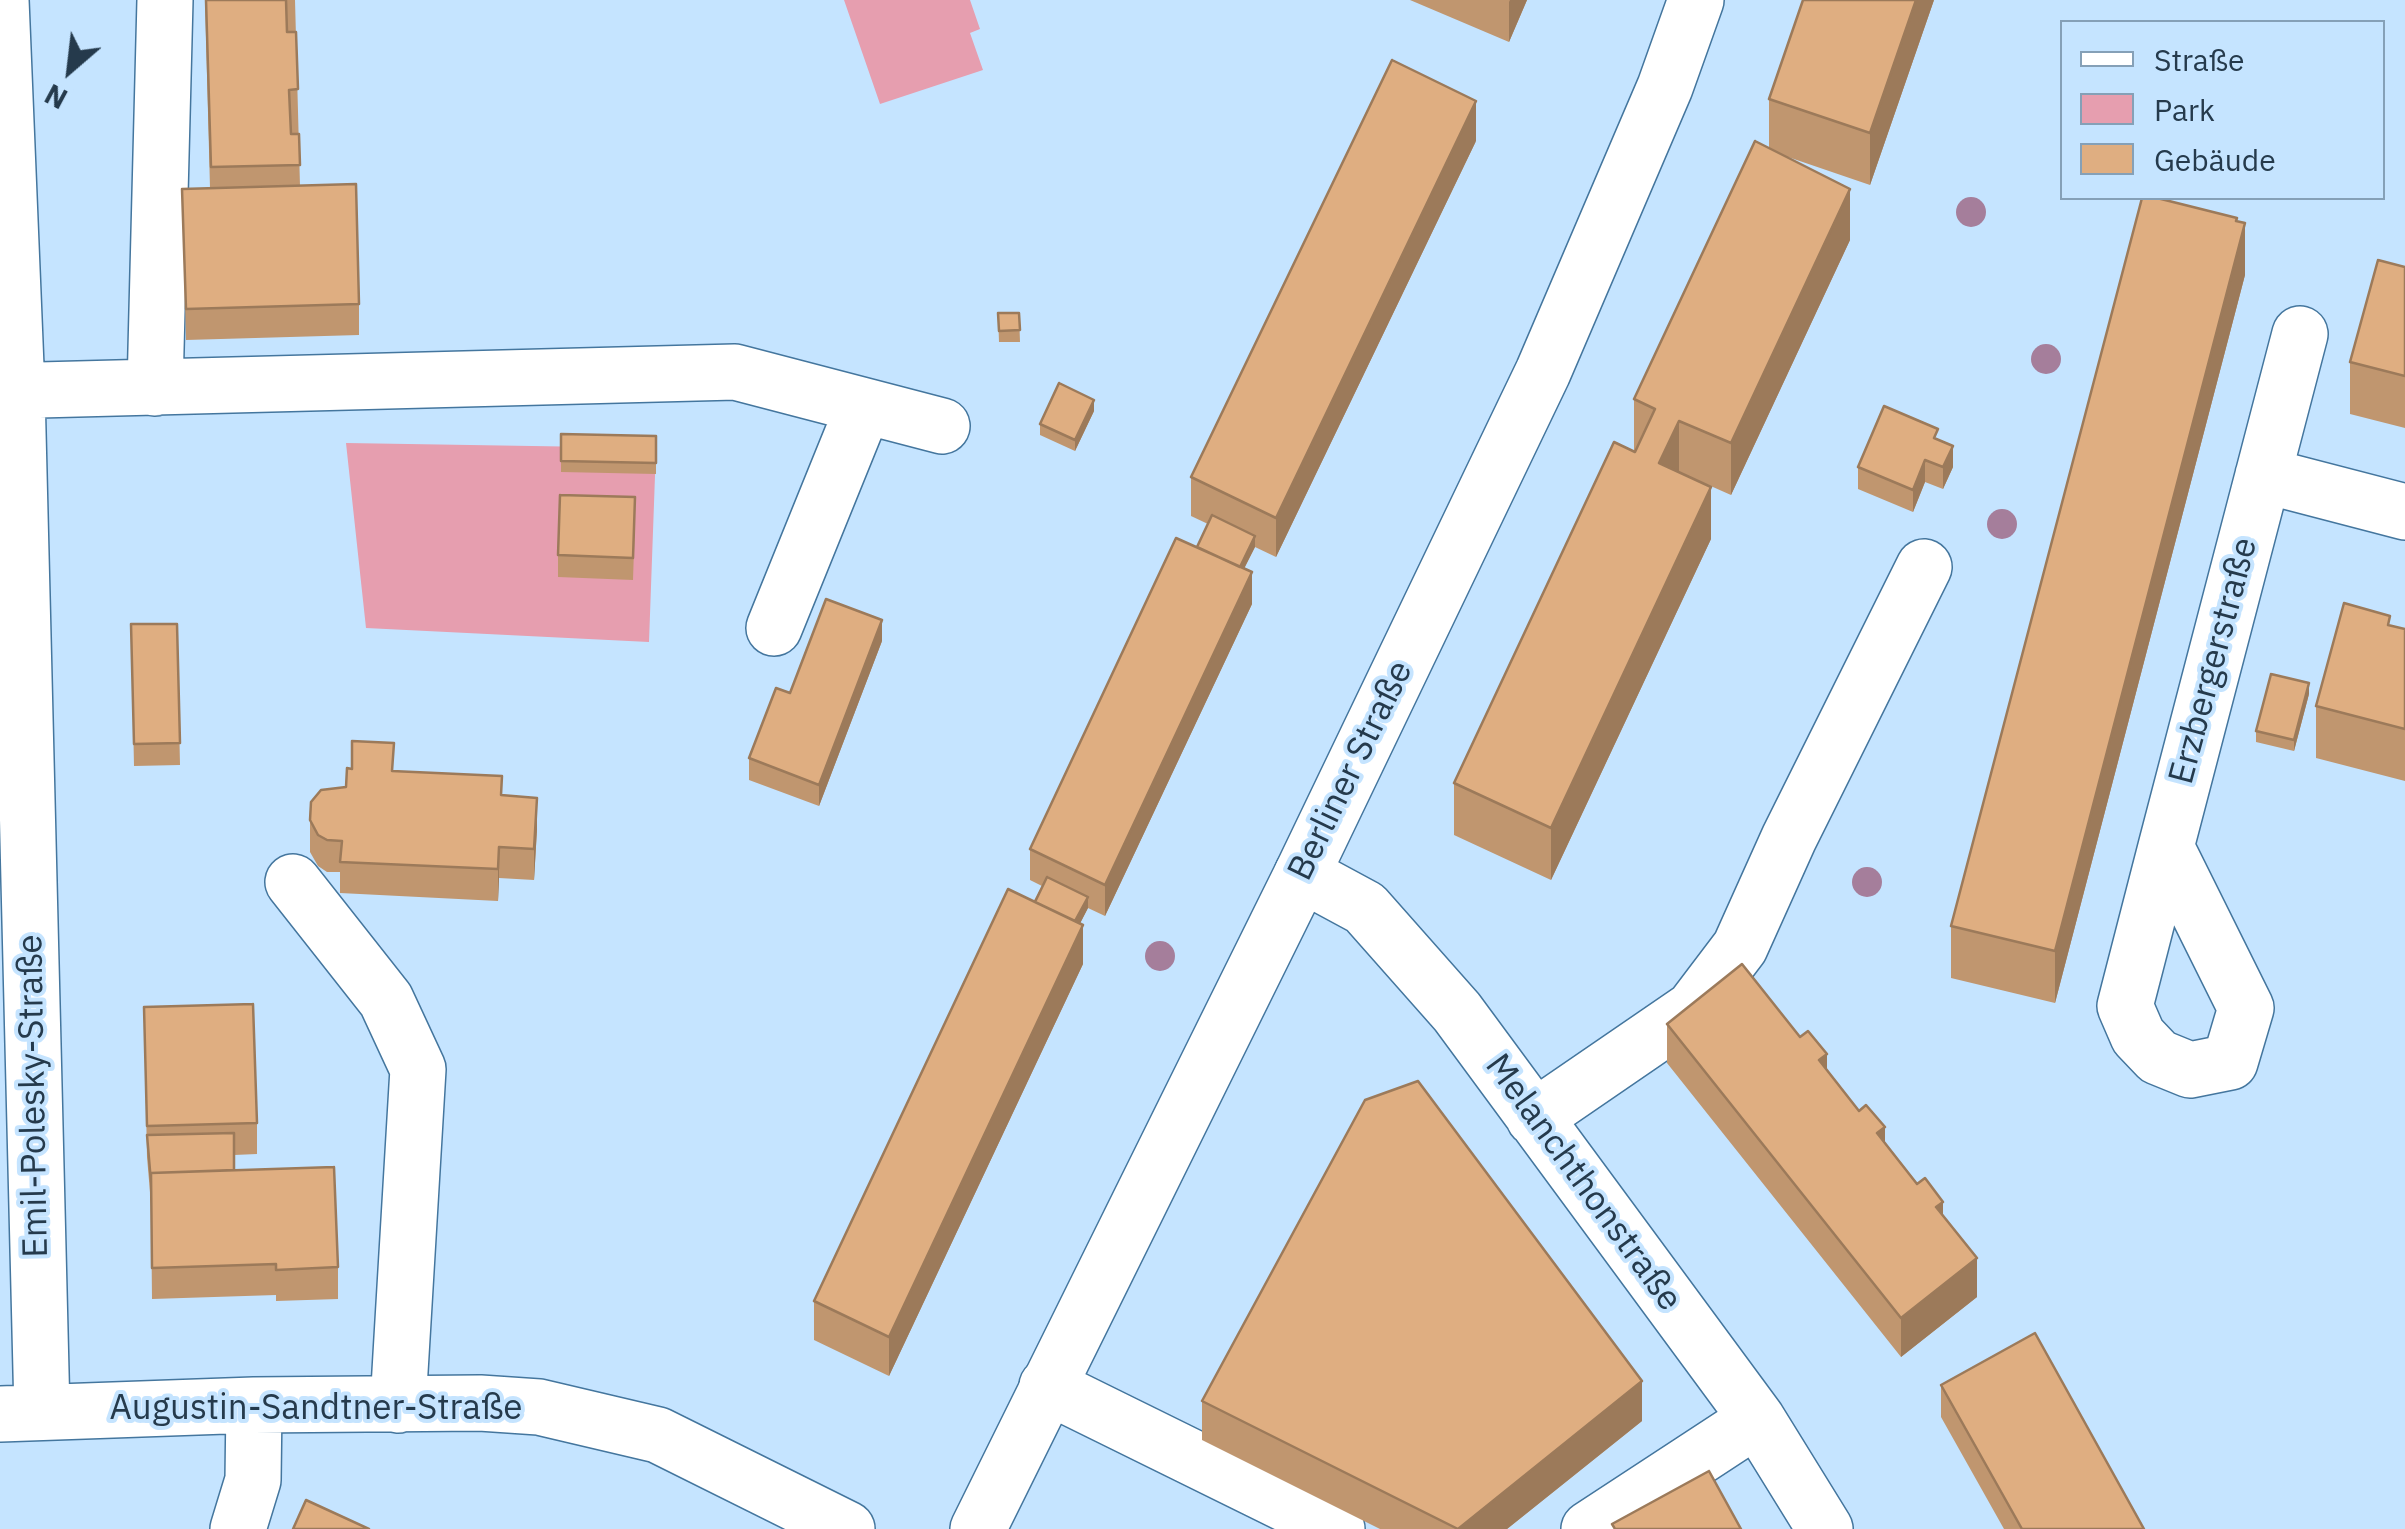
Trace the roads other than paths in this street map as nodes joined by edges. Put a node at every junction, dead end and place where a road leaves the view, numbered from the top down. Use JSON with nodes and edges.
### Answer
{"nodes":[{"id":1,"x":0,"y":0,"type":"edge"},
{"id":2,"x":165,"y":0,"type":"edge"},
{"id":3,"x":1696,"y":0,"type":"edge"},
{"id":4,"x":2300,"y":334,"type":"dead end"},
{"id":5,"x":156,"y":388,"type":"junction"},
{"id":6,"x":9,"y":391,"type":"edge"},
{"id":7,"x":864,"y":406,"type":"junction"},
{"id":8,"x":942,"y":426,"type":"dead end"},
{"id":9,"x":2263,"y":476,"type":"junction"},
{"id":10,"x":2405,"y":512,"type":"edge"},
{"id":11,"x":1924,"y":567,"type":"dead end"},
{"id":12,"x":774,"y":628,"type":"dead end"},
{"id":13,"x":2166,"y":847,"type":"dead end"},
{"id":14,"x":1302,"y":874,"type":"junction"},
{"id":15,"x":293,"y":882,"type":"dead end"},
{"id":16,"x":1534,"y":1118,"type":"junction"},
{"id":17,"x":1047,"y":1386,"type":"junction"},
{"id":18,"x":254,"y":1405,"type":"junction"},
{"id":19,"x":398,"y":1405,"type":"junction"},
{"id":20,"x":21,"y":1413,"type":"edge"},
{"id":21,"x":1756,"y":1418,"type":"junction"},
{"id":22,"x":238,"y":1529,"type":"edge"},
{"id":23,"x":847,"y":1529,"type":"edge"},
{"id":24,"x":978,"y":1529,"type":"edge"},
{"id":25,"x":1336,"y":1529,"type":"edge"},
{"id":26,"x":1589,"y":1529,"type":"edge"},
{"id":27,"x":1825,"y":1529,"type":"edge"}],
"edges":[{"from":1,"to":6,"type":"street","name":"Emil-Polesky-Straße"},
{"from":2,"to":5,"type":"street"},
{"from":3,"to":14,"type":"street","name":"Berliner Straße"},
{"from":4,"to":9,"type":"street","name":"Erzbergerstraße"},
{"from":5,"to":6,"type":"street"},
{"from":5,"to":7,"type":"street"},
{"from":6,"to":20,"type":"street","name":"Emil-Polesky-Straße"},
{"from":7,"to":8,"type":"street"},
{"from":7,"to":12,"type":"street"},
{"from":9,"to":10,"type":"street"},
{"from":9,"to":13,"type":"street","name":"Erzbergerstraße"},
{"from":11,"to":16,"type":"street"},
{"from":14,"to":16,"type":"street","name":"Melanchthonstraße"},
{"from":14,"to":17,"type":"street","name":"Berliner Straße"},
{"from":15,"to":19,"type":"street"},
{"from":16,"to":21,"type":"street","name":"Melanchthonstraße"},
{"from":17,"to":24,"type":"street","name":"Berliner Straße"},
{"from":17,"to":25,"type":"street"},
{"from":18,"to":19,"type":"street","name":"Augustin-Sandtner-Straße"},
{"from":18,"to":20,"type":"street","name":"Augustin-Sandtner-Straße"},
{"from":18,"to":22,"type":"street"},
{"from":19,"to":23,"type":"street","name":"Augustin-Sandtner-Straße"},
{"from":21,"to":26,"type":"street"},
{"from":21,"to":27,"type":"street","name":"Melanchthonstraße"}]}
